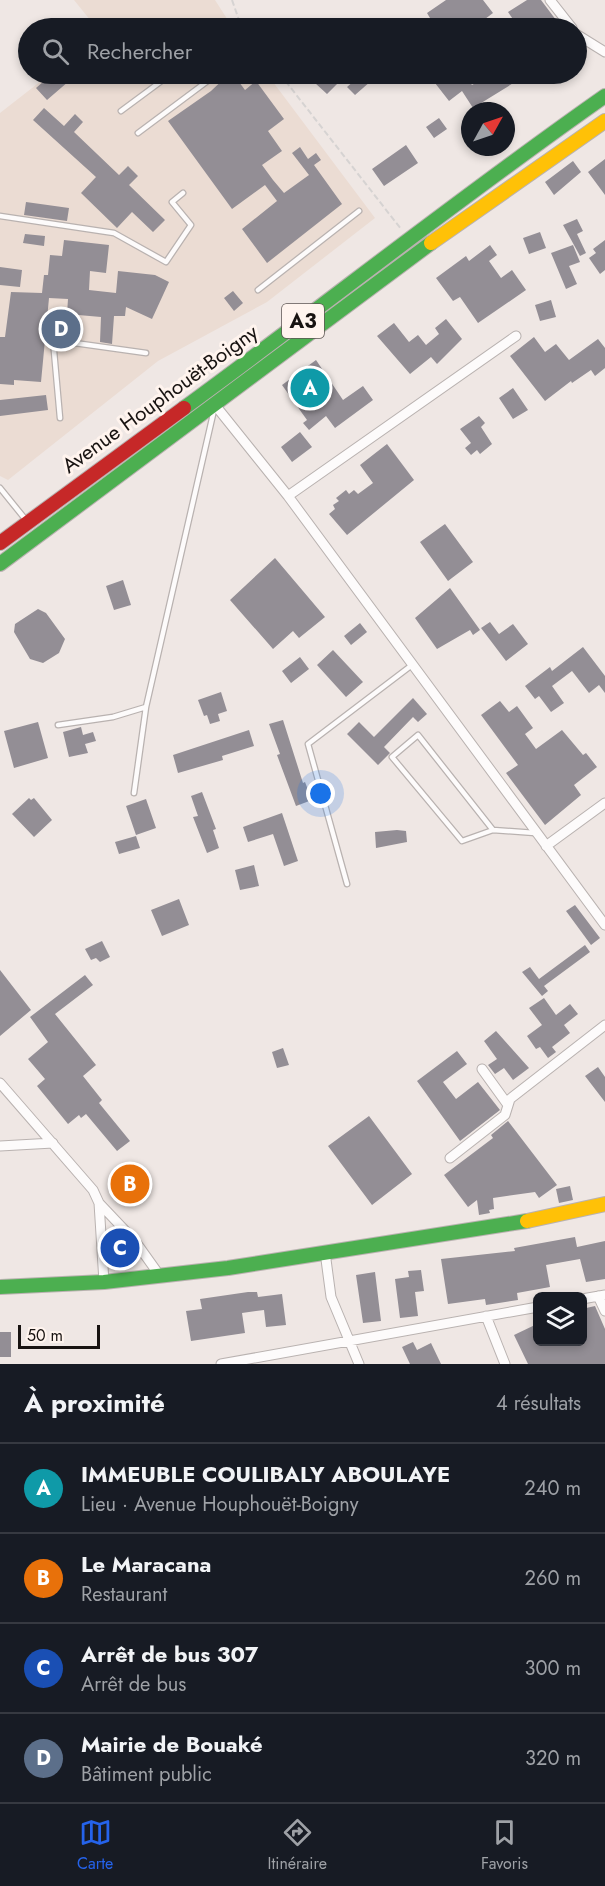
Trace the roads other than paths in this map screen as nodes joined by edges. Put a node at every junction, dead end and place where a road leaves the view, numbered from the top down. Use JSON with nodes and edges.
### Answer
{"nodes":[{"id":1,"x":550,"y":0,"type":"edge"},
{"id":2,"x":564,"y":18,"type":"edge"},
{"id":3,"x":587,"y":41,"type":"edge"},
{"id":4,"x":605,"y":52,"type":"edge"},
{"id":5,"x":157,"y":84,"type":"edge"},
{"id":6,"x":204,"y":84,"type":"edge"},
{"id":7,"x":600,"y":99,"type":"edge"},
{"id":8,"x":121,"y":111,"type":"dead end"},
{"id":9,"x":605,"y":114,"type":"edge"},
{"id":10,"x":605,"y":121,"type":"edge"},
{"id":11,"x":138,"y":133,"type":"dead end"},
{"id":12,"x":183,"y":193,"type":"dead end"},
{"id":13,"x":359,"y":211,"type":"dead end"},
{"id":14,"x":0,"y":216,"type":"edge"},
{"id":15,"x":258,"y":290,"type":"dead end"},
{"id":16,"x":516,"y":336,"type":"dead end"},
{"id":17,"x":146,"y":353,"type":"dead end"},
{"id":18,"x":215,"y":405,"type":"junction"},
{"id":19,"x":60,"y":418,"type":"dead end"},
{"id":20,"x":0,"y":489,"type":"edge"},
{"id":21,"x":288,"y":496,"type":"junction"},
{"id":22,"x":27,"y":522,"type":"junction"},
{"id":23,"x":0,"y":543,"type":"edge"},
{"id":24,"x":0,"y":564,"type":"edge"},
{"id":25,"x":412,"y":664,"type":"junction"},
{"id":26,"x":146,"y":707,"type":"junction"},
{"id":27,"x":58,"y":725,"type":"dead end"},
{"id":28,"x":134,"y":793,"type":"dead end"},
{"id":29,"x":605,"y":803,"type":"edge"},
{"id":30,"x":493,"y":830,"type":"junction"},
{"id":31,"x":537,"y":833,"type":"junction"},
{"id":32,"x":546,"y":846,"type":"junction"},
{"id":33,"x":347,"y":884,"type":"dead end"},
{"id":34,"x":605,"y":925,"type":"edge"},
{"id":35,"x":605,"y":1025,"type":"edge"},
{"id":36,"x":482,"y":1069,"type":"dead end"},
{"id":37,"x":0,"y":1083,"type":"edge"},
{"id":38,"x":508,"y":1105,"type":"junction"},
{"id":39,"x":53,"y":1143,"type":"junction"},
{"id":40,"x":0,"y":1146,"type":"edge"},
{"id":41,"x":450,"y":1158,"type":"dead end"},
{"id":42,"x":99,"y":1203,"type":"junction"},
{"id":43,"x":605,"y":1204,"type":"edge"},
{"id":44,"x":325,"y":1252,"type":"junction"},
{"id":45,"x":160,"y":1276,"type":"junction"},
{"id":46,"x":104,"y":1282,"type":"junction"},
{"id":47,"x":0,"y":1287,"type":"edge"},
{"id":48,"x":602,"y":1295,"type":"edge"},
{"id":49,"x":587,"y":1298,"type":"edge"},
{"id":50,"x":533,"y":1308,"type":"edge"},
{"id":51,"x":605,"y":1311,"type":"edge"},
{"id":52,"x":486,"y":1316,"type":"junction"},
{"id":53,"x":349,"y":1342,"type":"junction"},
{"id":54,"x":225,"y":1363,"type":"edge"},
{"id":55,"x":359,"y":1364,"type":"edge"},
{"id":56,"x":505,"y":1364,"type":"edge"}],
"edges":[{"from":1,"to":2,"type":"street"},
{"from":3,"to":4,"type":"street"},
{"from":5,"to":8,"type":"lane"},
{"from":6,"to":11,"type":"lane"},
{"from":7,"to":9,"type":"street"},
{"from":7,"to":22,"type":"main road","name":"Avenue Houphouët-Boigny","number":"A3"},
{"from":10,"to":18,"type":"main road","name":"Avenue Houphouët-Boigny","number":"A3"},
{"from":12,"to":14,"type":"lane"},
{"from":13,"to":15,"type":"lane"},
{"from":16,"to":21,"type":"street"},
{"from":17,"to":19,"type":"lane"},
{"from":18,"to":21,"type":"street"},
{"from":18,"to":24,"type":"main road","name":"Avenue Houphouët-Boigny","number":"A3"},
{"from":18,"to":26,"type":"lane"},
{"from":20,"to":22,"type":"lane"},
{"from":21,"to":25,"type":"street"},
{"from":22,"to":23,"type":"main road","name":"Avenue Houphouët-Boigny","number":"A3"},
{"from":25,"to":31,"type":"street"},
{"from":25,"to":33,"type":"lane"},
{"from":26,"to":27,"type":"lane"},
{"from":26,"to":28,"type":"lane"},
{"from":29,"to":32,"type":"street"},
{"from":30,"to":30,"type":"lane"},
{"from":30,"to":31,"type":"lane"},
{"from":31,"to":32,"type":"street"},
{"from":32,"to":34,"type":"street"},
{"from":35,"to":38,"type":"street"},
{"from":36,"to":38,"type":"street"},
{"from":37,"to":39,"type":"street"},
{"from":38,"to":41,"type":"street"},
{"from":39,"to":40,"type":"street"},
{"from":39,"to":42,"type":"street"},
{"from":42,"to":45,"type":"street"},
{"from":42,"to":46,"type":"street"},
{"from":43,"to":44,"type":"main road"},
{"from":44,"to":45,"type":"main road"},
{"from":44,"to":53,"type":"street"},
{"from":45,"to":46,"type":"main road"},
{"from":46,"to":47,"type":"main road"},
{"from":48,"to":49,"type":"street"},
{"from":48,"to":51,"type":"street"},
{"from":50,"to":52,"type":"street"},
{"from":52,"to":53,"type":"street"},
{"from":52,"to":56,"type":"street"},
{"from":53,"to":54,"type":"street"},
{"from":53,"to":55,"type":"street"}]}
